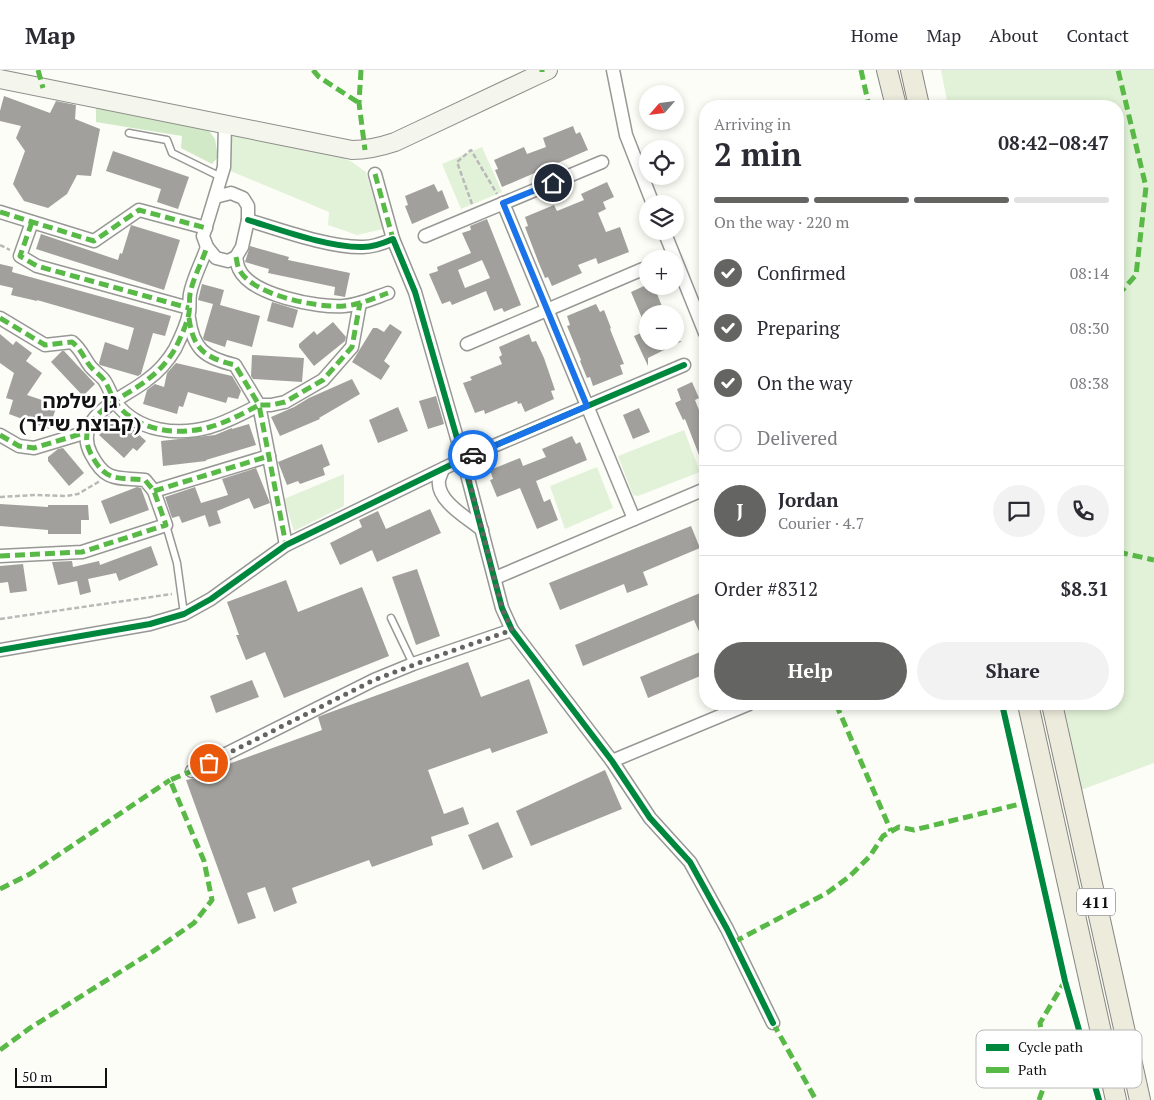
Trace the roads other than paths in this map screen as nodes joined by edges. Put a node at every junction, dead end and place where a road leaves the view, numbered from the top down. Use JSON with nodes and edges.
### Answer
{"nodes":[{"id":1,"x":548,"y":70,"type":"edge"},
{"id":2,"x":613,"y":70,"type":"edge"},
{"id":3,"x":888,"y":70,"type":"edge"},
{"id":4,"x":911,"y":70,"type":"edge"},
{"id":5,"x":0,"y":79,"type":"edge"},
{"id":6,"x":895,"y":100,"type":"edge"},
{"id":7,"x":918,"y":100,"type":"edge"},
{"id":8,"x":225,"y":125,"type":"junction"},
{"id":9,"x":129,"y":133,"type":"dead end"},
{"id":10,"x":602,"y":162,"type":"dead end"},
{"id":11,"x":375,"y":174,"type":"dead end"},
{"id":12,"x":221,"y":177,"type":"junction"},
{"id":13,"x":649,"y":195,"type":"edge"},
{"id":14,"x":215,"y":197,"type":"junction"},
{"id":15,"x":503,"y":203,"type":"junction"},
{"id":16,"x":0,"y":212,"type":"edge"},
{"id":17,"x":248,"y":220,"type":"junction"},
{"id":18,"x":32,"y":222,"type":"junction"},
{"id":19,"x":206,"y":228,"type":"junction"},
{"id":20,"x":425,"y":236,"type":"dead end"},
{"id":21,"x":393,"y":239,"type":"junction"},
{"id":22,"x":668,"y":240,"type":"edge"},
{"id":23,"x":207,"y":247,"type":"junction"},
{"id":24,"x":236,"y":258,"type":"junction"},
{"id":25,"x":639,"y":271,"type":"edge"},
{"id":26,"x":388,"y":293,"type":"dead end"},
{"id":27,"x":360,"y":303,"type":"junction"},
{"id":28,"x":547,"y":310,"type":"junction"},
{"id":29,"x":189,"y":311,"type":"junction"},
{"id":30,"x":0,"y":318,"type":"edge"},
{"id":31,"x":699,"y":318,"type":"edge"},
{"id":32,"x":467,"y":344,"type":"dead end"},
{"id":33,"x":684,"y":365,"type":"dead end"},
{"id":34,"x":115,"y":401,"type":"junction"},
{"id":35,"x":259,"y":405,"type":"junction"},
{"id":36,"x":587,"y":406,"type":"junction"},
{"id":37,"x":87,"y":432,"type":"junction"},
{"id":38,"x":0,"y":436,"type":"edge"},
{"id":39,"x":269,"y":456,"type":"junction"},
{"id":40,"x":464,"y":459,"type":"junction"},
{"id":41,"x":443,"y":469,"type":"junction"},
{"id":42,"x":154,"y":491,"type":"junction"},
{"id":43,"x":699,"y":492,"type":"edge"},
{"id":44,"x":634,"y":519,"type":"junction"},
{"id":45,"x":166,"y":525,"type":"junction"},
{"id":46,"x":482,"y":530,"type":"junction"},
{"id":47,"x":286,"y":546,"type":"junction"},
{"id":48,"x":0,"y":556,"type":"edge"},
{"id":49,"x":495,"y":578,"type":"junction"},
{"id":50,"x":184,"y":614,"type":"junction"},
{"id":51,"x":391,"y":618,"type":"dead end"},
{"id":52,"x":512,"y":630,"type":"junction"},
{"id":53,"x":0,"y":650,"type":"edge"},
{"id":54,"x":413,"y":664,"type":"junction"},
{"id":55,"x":735,"y":710,"type":"edge"},
{"id":56,"x":1029,"y":710,"type":"edge"},
{"id":57,"x":1053,"y":710,"type":"edge"},
{"id":58,"x":612,"y":761,"type":"junction"},
{"id":59,"x":192,"y":771,"type":"dead end"},
{"id":60,"x":772,"y":1023,"type":"dead end"},
{"id":61,"x":1100,"y":1030,"type":"edge"},
{"id":62,"x":1124,"y":1030,"type":"edge"}],
"edges":[{"from":1,"to":8,"type":"street"},
{"from":2,"to":13,"type":"street"},
{"from":3,"to":6,"type":"main road"},
{"from":4,"to":7,"type":"main road"},
{"from":5,"to":8,"type":"street"},
{"from":8,"to":12,"type":"street"},
{"from":9,"to":12,"type":"lane"},
{"from":10,"to":15,"type":"street"},
{"from":11,"to":21,"type":"street"},
{"from":12,"to":14,"type":"street"},
{"from":14,"to":17,"type":"street"},
{"from":14,"to":19,"type":"street"},
{"from":15,"to":20,"type":"street"},
{"from":15,"to":28,"type":"street"},
{"from":16,"to":18,"type":"street"},
{"from":17,"to":21,"type":"street"},
{"from":17,"to":24,"type":"street"},
{"from":18,"to":19,"type":"street"},
{"from":18,"to":29,"type":"street"},
{"from":19,"to":23,"type":"street"},
{"from":21,"to":40,"type":"street"},
{"from":22,"to":31,"type":"street"},
{"from":23,"to":24,"type":"street"},
{"from":23,"to":29,"type":"street"},
{"from":24,"to":27,"type":"street"},
{"from":25,"to":28,"type":"street"},
{"from":26,"to":27,"type":"street"},
{"from":27,"to":35,"type":"street"},
{"from":28,"to":32,"type":"street"},
{"from":28,"to":36,"type":"street"},
{"from":29,"to":34,"type":"street"},
{"from":29,"to":35,"type":"street"},
{"from":30,"to":34,"type":"street"},
{"from":33,"to":36,"type":"street"},
{"from":34,"to":35,"type":"street"},
{"from":34,"to":37,"type":"street"},
{"from":35,"to":39,"type":"street"},
{"from":36,"to":40,"type":"street"},
{"from":36,"to":44,"type":"street"},
{"from":37,"to":38,"type":"street"},
{"from":37,"to":42,"type":"street"},
{"from":39,"to":42,"type":"street"},
{"from":39,"to":47,"type":"street"},
{"from":40,"to":41,"type":"street"},
{"from":40,"to":46,"type":"street"},
{"from":41,"to":46,"type":"street"},
{"from":41,"to":47,"type":"street"},
{"from":42,"to":45,"type":"street"},
{"from":43,"to":44,"type":"street"},
{"from":44,"to":49,"type":"street"},
{"from":45,"to":48,"type":"street"},
{"from":45,"to":50,"type":"lane"},
{"from":46,"to":49,"type":"street"},
{"from":47,"to":50,"type":"street"},
{"from":49,"to":52,"type":"street"},
{"from":50,"to":53,"type":"street"},
{"from":51,"to":54,"type":"lane"},
{"from":52,"to":54,"type":"street"},
{"from":52,"to":58,"type":"street"},
{"from":54,"to":59,"type":"street"},
{"from":55,"to":58,"type":"street"},
{"from":56,"to":61,"type":"main road","number":"411"},
{"from":57,"to":62,"type":"main road","number":"411"},
{"from":58,"to":60,"type":"street"}]}
